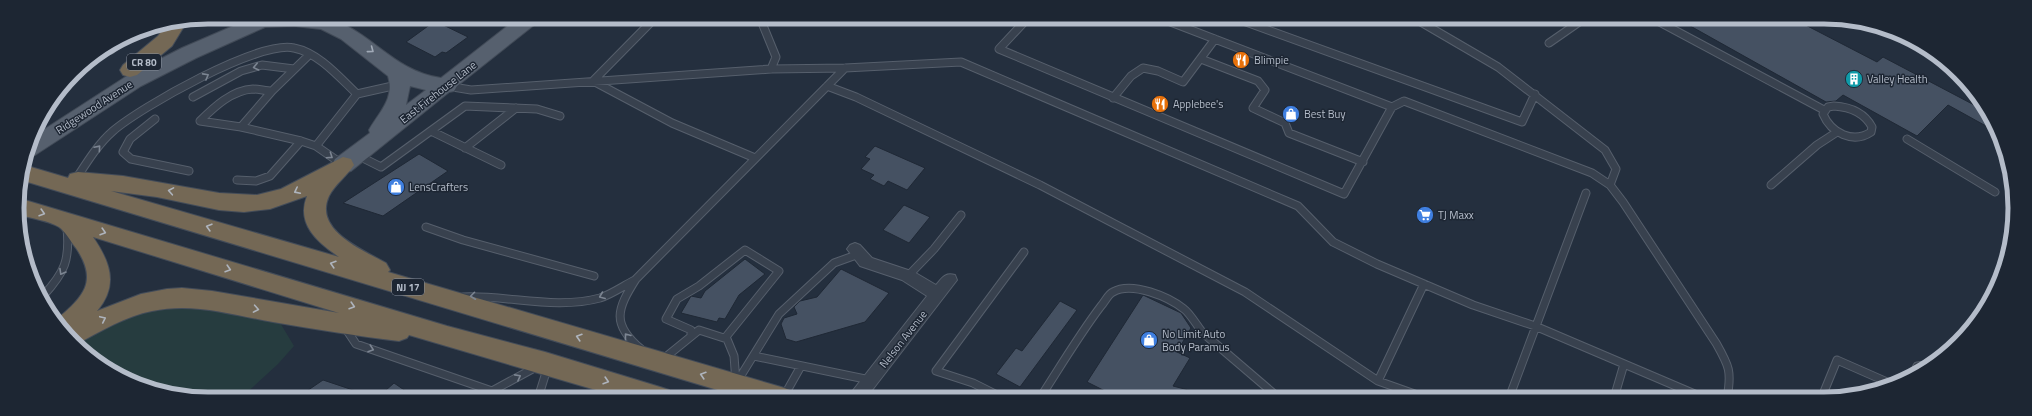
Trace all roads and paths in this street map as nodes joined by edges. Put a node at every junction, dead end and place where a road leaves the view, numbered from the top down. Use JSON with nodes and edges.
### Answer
{"nodes":[{"id":1,"x":242,"y":24,"type":"edge"},
{"id":2,"x":253,"y":24,"type":"edge"},
{"id":3,"x":327,"y":24,"type":"edge"},
{"id":4,"x":523,"y":24,"type":"edge"},
{"id":5,"x":649,"y":24,"type":"edge"},
{"id":6,"x":762,"y":24,"type":"edge"},
{"id":7,"x":1022,"y":24,"type":"edge"},
{"id":8,"x":1176,"y":24,"type":"edge"},
{"id":9,"x":1252,"y":24,"type":"edge"},
{"id":10,"x":1424,"y":24,"type":"edge"},
{"id":11,"x":1576,"y":24,"type":"edge"},
{"id":12,"x":1663,"y":24,"type":"edge"},
{"id":13,"x":174,"y":28,"type":"edge"},
{"id":14,"x":1215,"y":39,"type":"junction"},
{"id":15,"x":1549,"y":42,"type":"dead end"},
{"id":16,"x":310,"y":54,"type":"junction"},
{"id":17,"x":1200,"y":59,"type":"junction"},
{"id":18,"x":845,"y":68,"type":"junction"},
{"id":19,"x":294,"y":69,"type":"junction"},
{"id":20,"x":771,"y":69,"type":"junction"},
{"id":21,"x":130,"y":70,"type":"junction"},
{"id":22,"x":397,"y":76,"type":"junction"},
{"id":23,"x":593,"y":81,"type":"junction"},
{"id":24,"x":447,"y":86,"type":"junction"},
{"id":25,"x":827,"y":86,"type":"junction"},
{"id":26,"x":272,"y":91,"type":"junction"},
{"id":27,"x":357,"y":94,"type":"junction"},
{"id":28,"x":1535,"y":94,"type":"junction"},
{"id":29,"x":193,"y":97,"type":"dead end"},
{"id":30,"x":1114,"y":98,"type":"junction"},
{"id":31,"x":1392,"y":107,"type":"junction"},
{"id":32,"x":516,"y":108,"type":"junction"},
{"id":33,"x":1824,"y":110,"type":"junction"},
{"id":34,"x":560,"y":116,"type":"dead end"},
{"id":35,"x":155,"y":119,"type":"dead end"},
{"id":36,"x":240,"y":127,"type":"junction"},
{"id":37,"x":431,"y":131,"type":"junction"},
{"id":38,"x":1837,"y":132,"type":"junction"},
{"id":39,"x":40,"y":134,"type":"edge"},
{"id":40,"x":1907,"y":139,"type":"dead end"},
{"id":41,"x":301,"y":141,"type":"junction"},
{"id":42,"x":316,"y":146,"type":"junction"},
{"id":43,"x":465,"y":148,"type":"junction"},
{"id":44,"x":354,"y":157,"type":"junction"},
{"id":45,"x":755,"y":158,"type":"junction"},
{"id":46,"x":1363,"y":162,"type":"junction"},
{"id":47,"x":501,"y":165,"type":"dead end"},
{"id":48,"x":189,"y":171,"type":"dead end"},
{"id":49,"x":29,"y":175,"type":"edge"},
{"id":50,"x":76,"y":180,"type":"junction"},
{"id":51,"x":237,"y":180,"type":"dead end"},
{"id":52,"x":1610,"y":185,"type":"junction"},
{"id":53,"x":1771,"y":185,"type":"dead end"},
{"id":54,"x":1995,"y":192,"type":"dead end"},
{"id":55,"x":1586,"y":193,"type":"dead end"},
{"id":56,"x":24,"y":207,"type":"edge"},
{"id":57,"x":961,"y":215,"type":"dead end"},
{"id":58,"x":66,"y":220,"type":"junction"},
{"id":59,"x":426,"y":227,"type":"dead end"},
{"id":60,"x":857,"y":251,"type":"joint"},
{"id":61,"x":1024,"y":252,"type":"dead end"},
{"id":62,"x":594,"y":276,"type":"dead end"},
{"id":63,"x":908,"y":276,"type":"junction"},
{"id":64,"x":636,"y":279,"type":"junction"},
{"id":65,"x":949,"y":280,"type":"dead end"},
{"id":66,"x":399,"y":284,"type":"junction"},
{"id":67,"x":1424,"y":284,"type":"junction"},
{"id":68,"x":45,"y":294,"type":"edge"},
{"id":69,"x":938,"y":294,"type":"junction"},
{"id":70,"x":449,"y":299,"type":"junction"},
{"id":71,"x":343,"y":325,"type":"junction"},
{"id":72,"x":67,"y":326,"type":"edge"},
{"id":73,"x":1535,"y":326,"type":"junction"},
{"id":74,"x":74,"y":334,"type":"edge"},
{"id":75,"x":448,"y":336,"type":"junction"},
{"id":76,"x":691,"y":336,"type":"junction"},
{"id":77,"x":725,"y":338,"type":"junction"},
{"id":78,"x":754,"y":356,"type":"junction"},
{"id":79,"x":659,"y":361,"type":"junction"},
{"id":80,"x":547,"y":363,"type":"junction"},
{"id":81,"x":1624,"y":364,"type":"junction"},
{"id":82,"x":801,"y":366,"type":"junction"},
{"id":83,"x":870,"y":380,"type":"junction"},
{"id":84,"x":1378,"y":381,"type":"junction"},
{"id":85,"x":1885,"y":381,"type":"edge"},
{"id":86,"x":736,"y":384,"type":"junction"},
{"id":87,"x":492,"y":391,"type":"joint"},
{"id":88,"x":540,"y":392,"type":"edge"},
{"id":89,"x":641,"y":392,"type":"edge"},
{"id":90,"x":762,"y":392,"type":"edge"},
{"id":91,"x":786,"y":392,"type":"edge"},
{"id":92,"x":861,"y":392,"type":"edge"},
{"id":93,"x":991,"y":392,"type":"edge"},
{"id":94,"x":1044,"y":392,"type":"edge"},
{"id":95,"x":1272,"y":392,"type":"edge"},
{"id":96,"x":1409,"y":392,"type":"edge"},
{"id":97,"x":1511,"y":392,"type":"edge"},
{"id":98,"x":1616,"y":392,"type":"edge"},
{"id":99,"x":1690,"y":392,"type":"edge"},
{"id":100,"x":1728,"y":392,"type":"edge"},
{"id":101,"x":1824,"y":392,"type":"edge"}],
"edges":[{"from":1,"to":21,"type":"main road","name":"Ridgewood Avenue","number":"CR 80"},
{"from":2,"to":39,"type":"main road","name":"Ridgewood Avenue","number":"CR 80"},
{"from":3,"to":22,"type":"main road","one_way":true},
{"from":4,"to":24,"type":"main road","name":"East Firehouse Lane"},
{"from":5,"to":23,"type":"lane"},
{"from":6,"to":20,"type":"lane"},
{"from":7,"to":30,"type":"lane"},
{"from":8,"to":14,"type":"lane"},
{"from":9,"to":28,"type":"lane"},
{"from":10,"to":28,"type":"lane"},
{"from":11,"to":15,"type":"lane"},
{"from":12,"to":33,"type":"lane"},
{"from":13,"to":21,"type":"highway"},
{"from":14,"to":17,"type":"lane"},
{"from":14,"to":31,"type":"lane"},
{"from":16,"to":19,"type":"lane"},
{"from":16,"to":27,"type":"lane"},
{"from":50,"to":16,"type":"lane","one_way":true},
{"from":17,"to":30,"type":"lane"},
{"from":17,"to":46,"type":"lane"},
{"from":18,"to":20,"type":"lane"},
{"from":18,"to":25,"type":"lane"},
{"from":18,"to":67,"type":"lane"},
{"from":19,"to":26,"type":"lane"},
{"from":19,"to":29,"type":"lane","one_way":true},
{"from":20,"to":23,"type":"lane"},
{"from":21,"to":39,"type":"main road","name":"Ridgewood Avenue","number":"CR 80"},
{"from":22,"to":24,"type":"main road"},
{"from":22,"to":27,"type":"lane"},
{"from":22,"to":44,"type":"main road"},
{"from":23,"to":24,"type":"lane"},
{"from":23,"to":45,"type":"lane"},
{"from":24,"to":44,"type":"main road","name":"East Firehouse Lane"},
{"from":25,"to":45,"type":"lane"},
{"from":25,"to":84,"type":"lane"},
{"from":26,"to":36,"type":"lane"},
{"from":26,"to":36,"type":"lane"},
{"from":27,"to":42,"type":"lane"},
{"from":28,"to":52,"type":"lane"},
{"from":30,"to":46,"type":"lane"},
{"from":31,"to":46,"type":"lane"},
{"from":31,"to":52,"type":"lane"},
{"from":32,"to":34,"type":"lane"},
{"from":32,"to":37,"type":"lane"},
{"from":32,"to":43,"type":"lane"},
{"from":33,"to":38,"type":"lane"},
{"from":33,"to":38,"type":"lane"},
{"from":35,"to":48,"type":"lane"},
{"from":36,"to":41,"type":"lane"},
{"from":37,"to":43,"type":"lane"},
{"from":37,"to":44,"type":"lane"},
{"from":38,"to":53,"type":"lane"},
{"from":40,"to":54,"type":"lane"},
{"from":41,"to":42,"type":"lane"},
{"from":41,"to":51,"type":"lane"},
{"from":42,"to":44,"type":"lane","one_way":true},
{"from":43,"to":47,"type":"lane"},
{"from":44,"to":50,"type":"highway","one_way":true},
{"from":44,"to":66,"type":"highway"},
{"from":45,"to":64,"type":"lane"},
{"from":49,"to":50,"type":"highway"},
{"from":66,"to":49,"type":"highway","number":"NJ 17","one_way":true},
{"from":52,"to":100,"type":"lane"},
{"from":55,"to":73,"type":"lane"},
{"from":56,"to":58,"type":"highway","one_way":true},
{"from":57,"to":63,"type":"lane"},
{"from":58,"to":68,"type":"lane","one_way":true},
{"from":58,"to":72,"type":"highway"},
{"from":58,"to":75,"type":"highway","one_way":true},
{"from":59,"to":62,"type":"lane"},
{"from":60,"to":63,"type":"street"},
{"from":60,"to":78,"type":"lane"},
{"from":61,"to":93,"type":"lane"},
{"from":63,"to":69,"type":"street"},
{"from":64,"to":70,"type":"lane","one_way":true},
{"from":79,"to":64,"type":"lane","one_way":true},
{"from":65,"to":69,"type":"street","name":"Nelson Avenue"},
{"from":66,"to":70,"type":"highway","number":"NJ 17"},
{"from":67,"to":73,"type":"lane"},
{"from":67,"to":84,"type":"lane"},
{"from":69,"to":83,"type":"street","name":"Nelson Avenue"},
{"from":79,"to":70,"type":"highway","number":"NJ 17","one_way":true},
{"from":74,"to":71,"type":"highway","one_way":true},
{"from":71,"to":75,"type":"highway"},
{"from":71,"to":87,"type":"lane","one_way":true},
{"from":73,"to":81,"type":"lane"},
{"from":73,"to":97,"type":"lane"},
{"from":75,"to":80,"type":"highway"},
{"from":76,"to":77,"type":"lane"},
{"from":76,"to":77,"type":"lane"},
{"from":76,"to":79,"type":"lane"},
{"from":77,"to":86,"type":"lane"},
{"from":78,"to":82,"type":"lane"},
{"from":78,"to":86,"type":"lane"},
{"from":86,"to":79,"type":"highway","number":"NJ 17","one_way":true},
{"from":87,"to":80,"type":"lane","one_way":true},
{"from":80,"to":88,"type":"lane"},
{"from":80,"to":89,"type":"highway","one_way":true},
{"from":81,"to":98,"type":"lane"},
{"from":81,"to":99,"type":"lane"},
{"from":82,"to":83,"type":"lane"},
{"from":82,"to":91,"type":"lane"},
{"from":83,"to":92,"type":"street","name":"Nelson Avenue"},
{"from":84,"to":96,"type":"lane"},
{"from":85,"to":101,"type":"lane"},
{"from":86,"to":90,"type":"highway","number":"NJ 17"},
{"from":94,"to":95,"type":"lane"}]}
